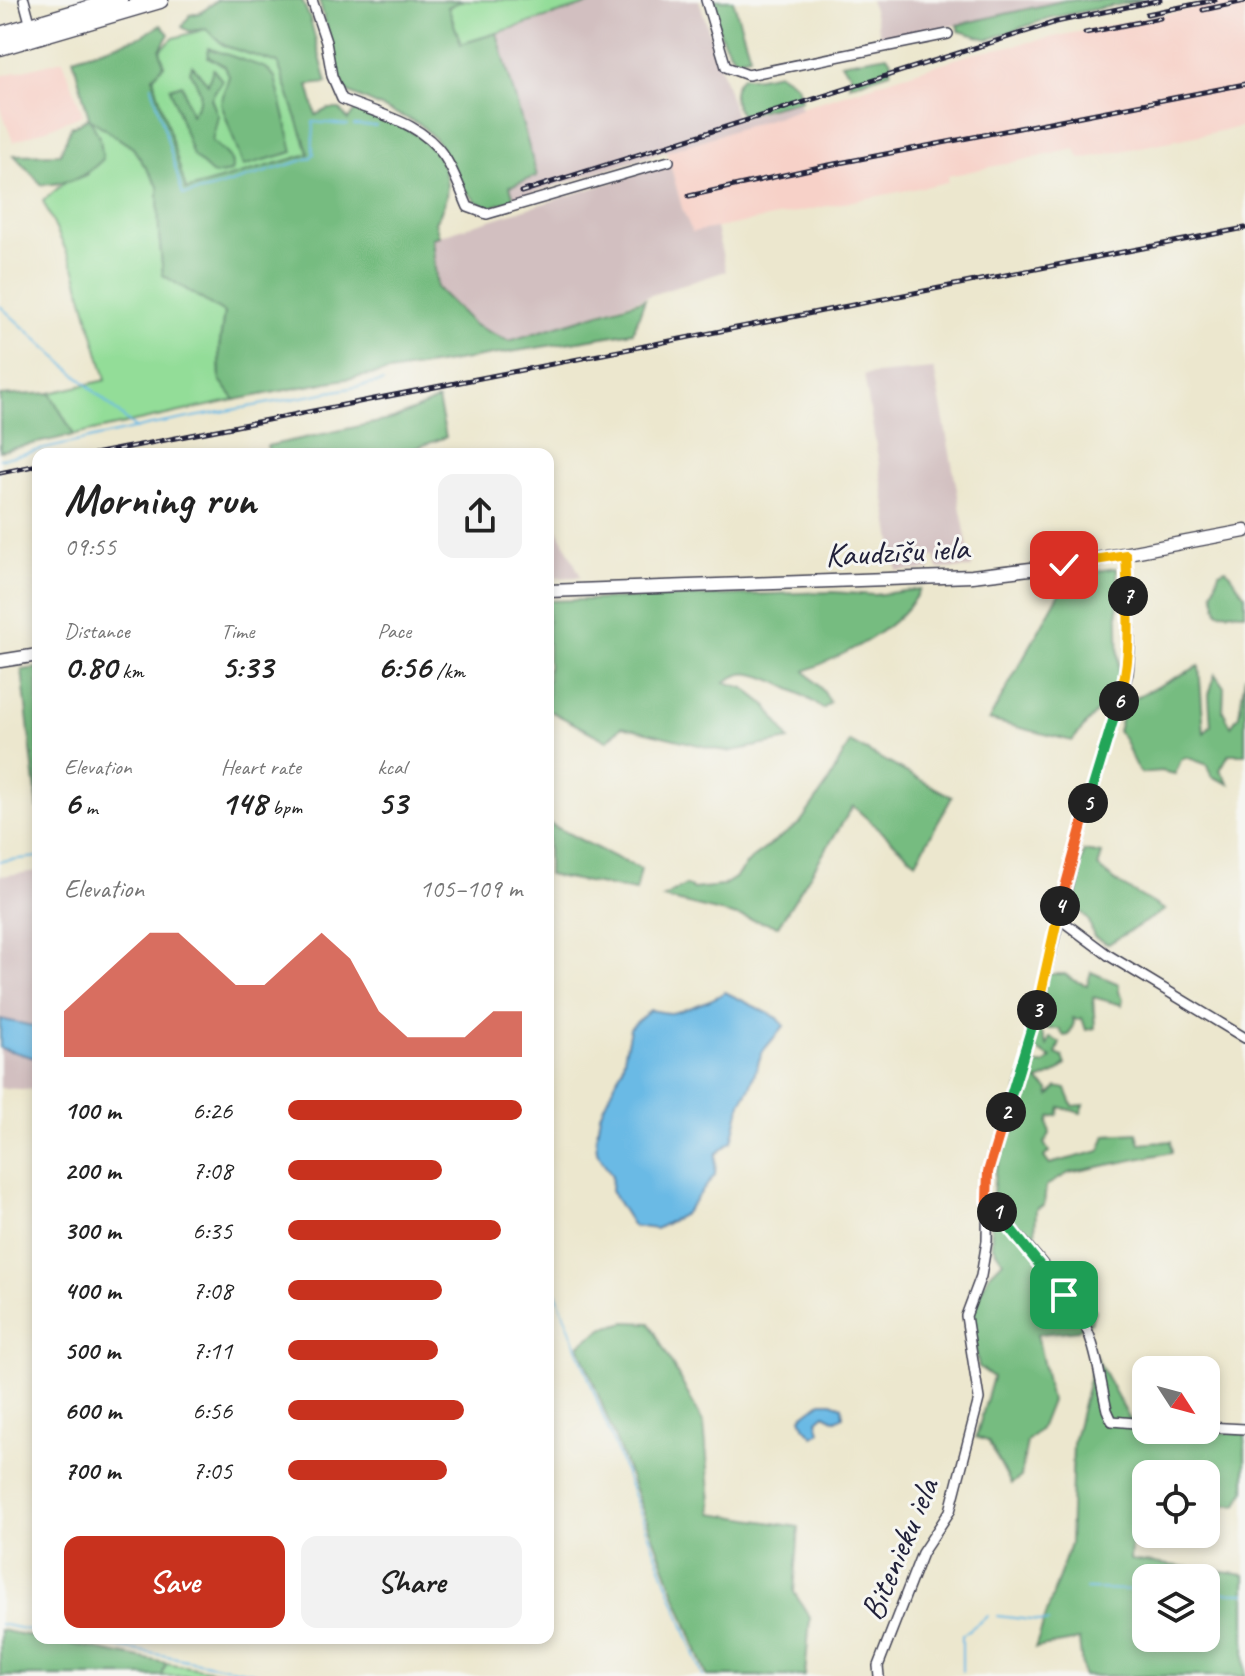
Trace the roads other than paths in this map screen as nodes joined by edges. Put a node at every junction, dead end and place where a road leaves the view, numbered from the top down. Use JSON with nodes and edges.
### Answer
{"nodes":[{"id":1,"x":24,"y":0,"type":"edge"},
{"id":2,"x":119,"y":0,"type":"edge"},
{"id":3,"x":160,"y":0,"type":"edge"},
{"id":4,"x":312,"y":0,"type":"edge"},
{"id":5,"x":706,"y":0,"type":"edge"},
{"id":6,"x":96,"y":8,"type":"edge"},
{"id":7,"x":33,"y":32,"type":"junction"},
{"id":8,"x":948,"y":34,"type":"dead end"},
{"id":9,"x":0,"y":35,"type":"edge"},
{"id":10,"x":0,"y":47,"type":"edge"},
{"id":11,"x":669,"y":161,"type":"dead end"},
{"id":12,"x":1245,"y":531,"type":"edge"},
{"id":13,"x":1126,"y":555,"type":"junction"},
{"id":14,"x":554,"y":591,"type":"edge"},
{"id":15,"x":32,"y":656,"type":"edge"},
{"id":16,"x":0,"y":661,"type":"edge"},
{"id":17,"x":1057,"y":917,"type":"junction"},
{"id":18,"x":1245,"y":1038,"type":"edge"},
{"id":19,"x":987,"y":1201,"type":"junction"},
{"id":20,"x":1132,"y":1423,"type":"edge"},
{"id":21,"x":1220,"y":1428,"type":"edge"},
{"id":22,"x":1245,"y":1429,"type":"edge"},
{"id":23,"x":879,"y":1676,"type":"edge"}],
"edges":[{"from":1,"to":7,"type":"street"},
{"from":2,"to":6,"type":"highway"},
{"from":3,"to":6,"type":"highway"},
{"from":4,"to":11,"type":"street"},
{"from":5,"to":8,"type":"street"},
{"from":6,"to":7,"type":"highway"},
{"from":7,"to":9,"type":"highway"},
{"from":7,"to":10,"type":"highway"},
{"from":12,"to":13,"type":"street","name":"Kaudzīšu iela"},
{"from":13,"to":14,"type":"street","name":"Kaudzīšu iela"},
{"from":13,"to":17,"type":"street","name":"Bitenieku iela"},
{"from":15,"to":16,"type":"street"},
{"from":17,"to":18,"type":"street"},
{"from":17,"to":19,"type":"street","name":"Bitenieku iela"},
{"from":19,"to":20,"type":"street"},
{"from":19,"to":23,"type":"street","name":"Bitenieku iela"},
{"from":21,"to":22,"type":"street"}]}
